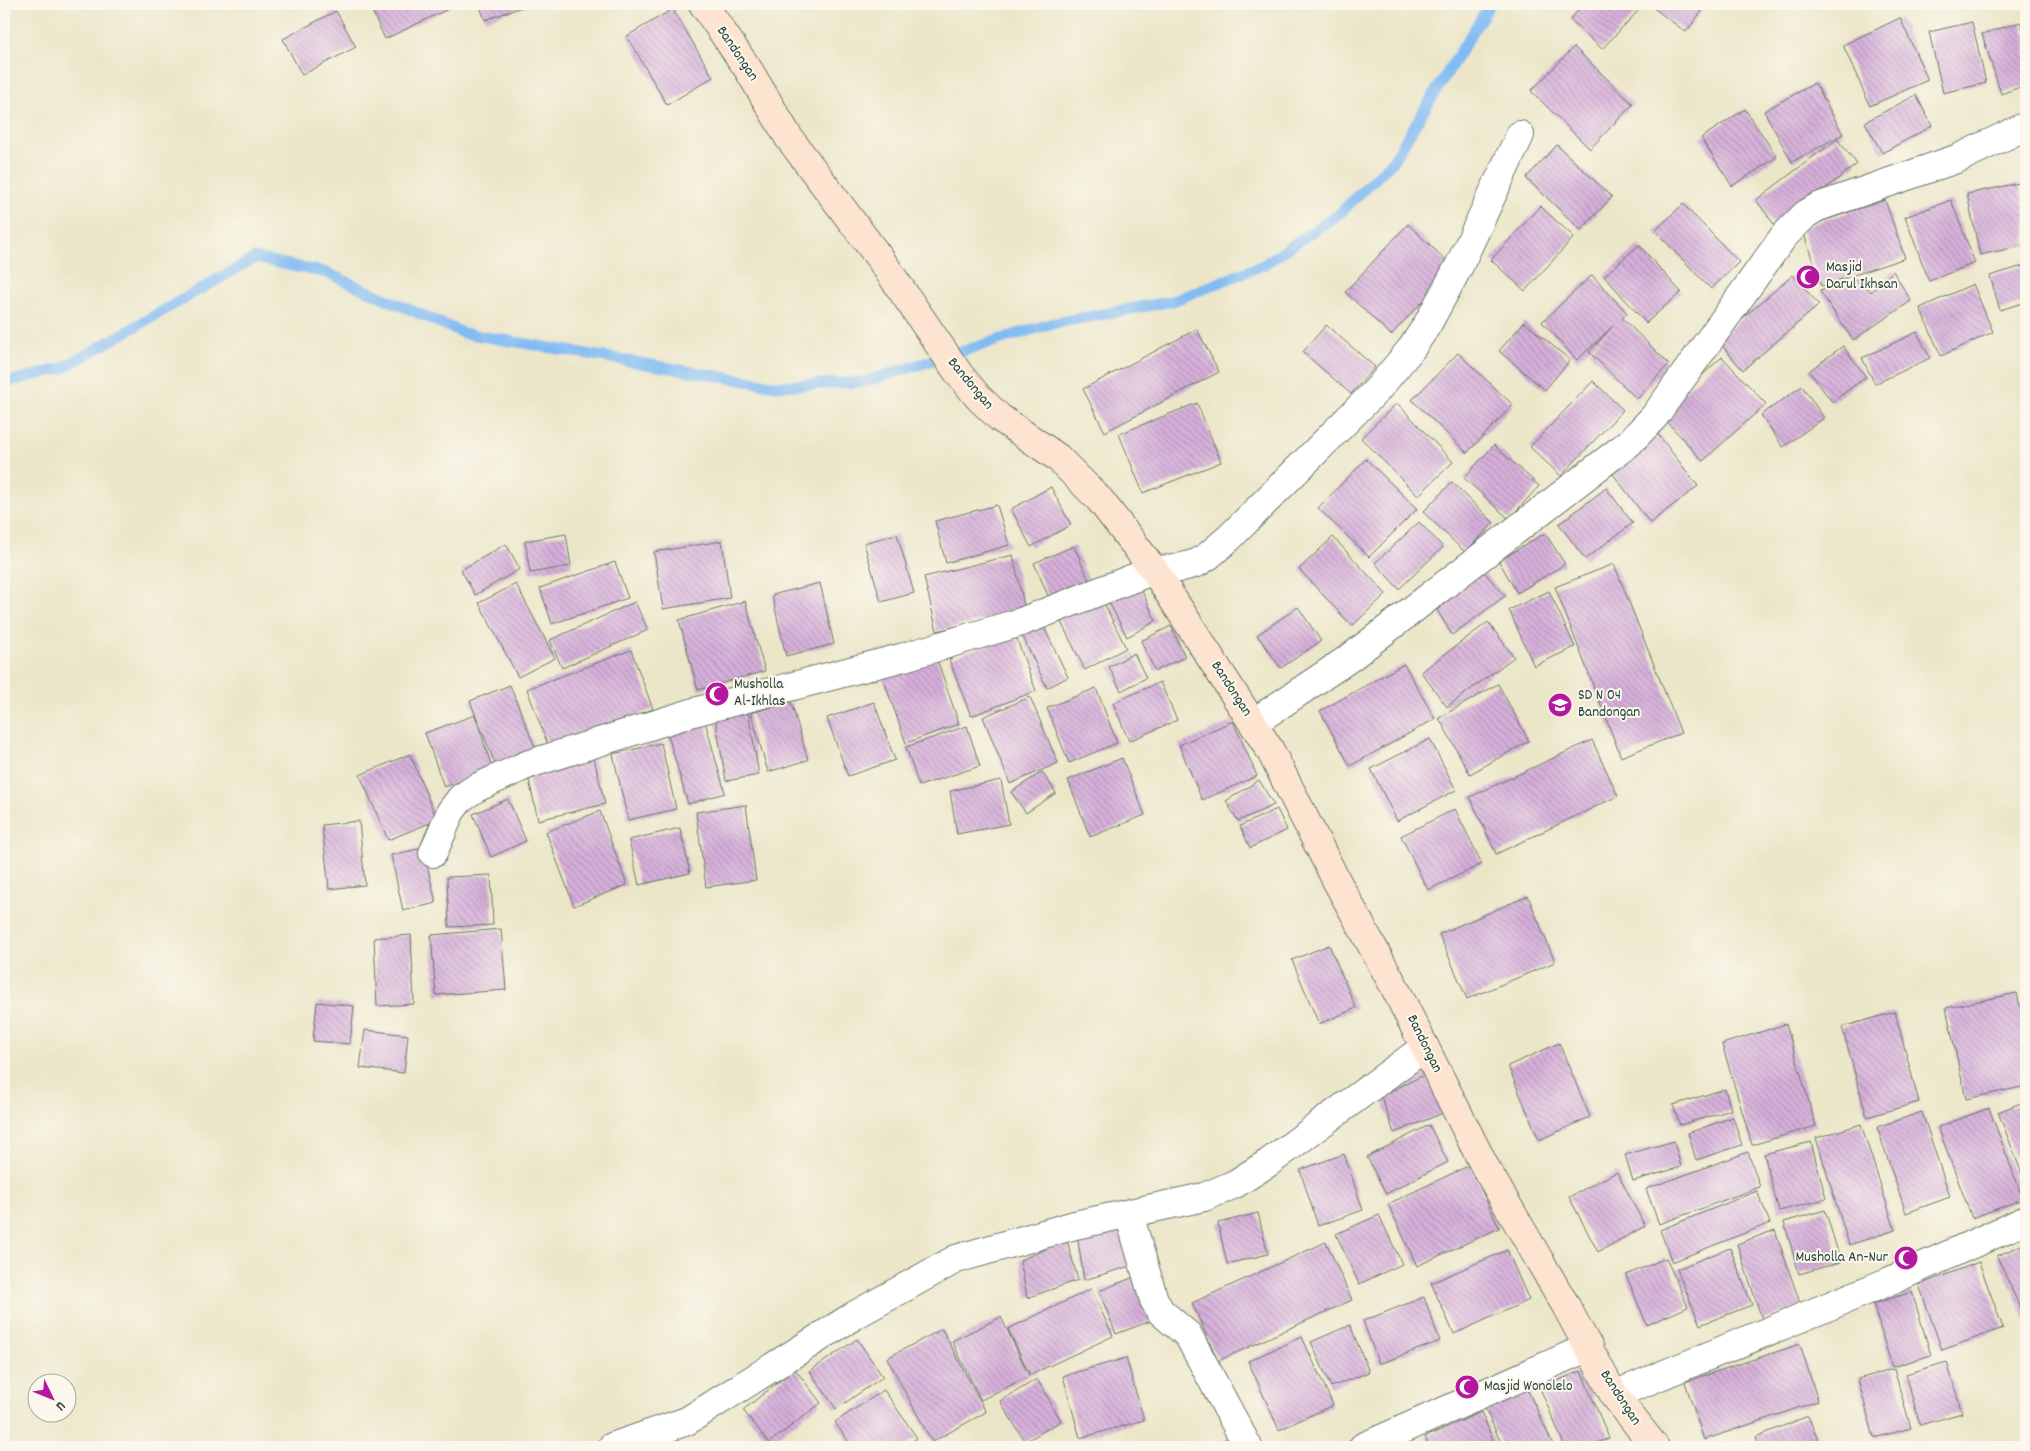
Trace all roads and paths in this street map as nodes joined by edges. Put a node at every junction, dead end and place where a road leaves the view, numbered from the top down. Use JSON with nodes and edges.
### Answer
{"nodes":[{"id":1,"x":703,"y":4,"type":"edge"},
{"id":2,"x":2026,"y":126,"type":"edge"},
{"id":3,"x":1520,"y":135,"type":"dead end"},
{"id":4,"x":1154,"y":570,"type":"junction"},
{"id":5,"x":1253,"y":723,"type":"junction"},
{"id":6,"x":432,"y":853,"type":"dead end"},
{"id":7,"x":1425,"y":1046,"type":"junction"},
{"id":8,"x":1129,"y":1214,"type":"junction"},
{"id":9,"x":2026,"y":1220,"type":"edge"},
{"id":10,"x":1589,"y":1348,"type":"junction"},
{"id":11,"x":1614,"y":1395,"type":"junction"},
{"id":12,"x":612,"y":1447,"type":"edge"},
{"id":13,"x":1248,"y":1447,"type":"edge"},
{"id":14,"x":1362,"y":1447,"type":"edge"},
{"id":15,"x":1654,"y":1447,"type":"edge"}],
"edges":[{"from":1,"to":4,"type":"street","name":"Bandongan"},
{"from":2,"to":5,"type":"street"},
{"from":3,"to":4,"type":"street"},
{"from":4,"to":5,"type":"street","name":"Bandongan"},
{"from":4,"to":6,"type":"street"},
{"from":5,"to":7,"type":"street","name":"Bandongan"},
{"from":7,"to":8,"type":"street"},
{"from":7,"to":10,"type":"street","name":"Bandongan"},
{"from":8,"to":12,"type":"street"},
{"from":8,"to":13,"type":"street"},
{"from":9,"to":11,"type":"street"},
{"from":10,"to":11,"type":"street","name":"Bandongan"},
{"from":10,"to":14,"type":"street"},
{"from":11,"to":15,"type":"street","name":"Bandongan"}]}
